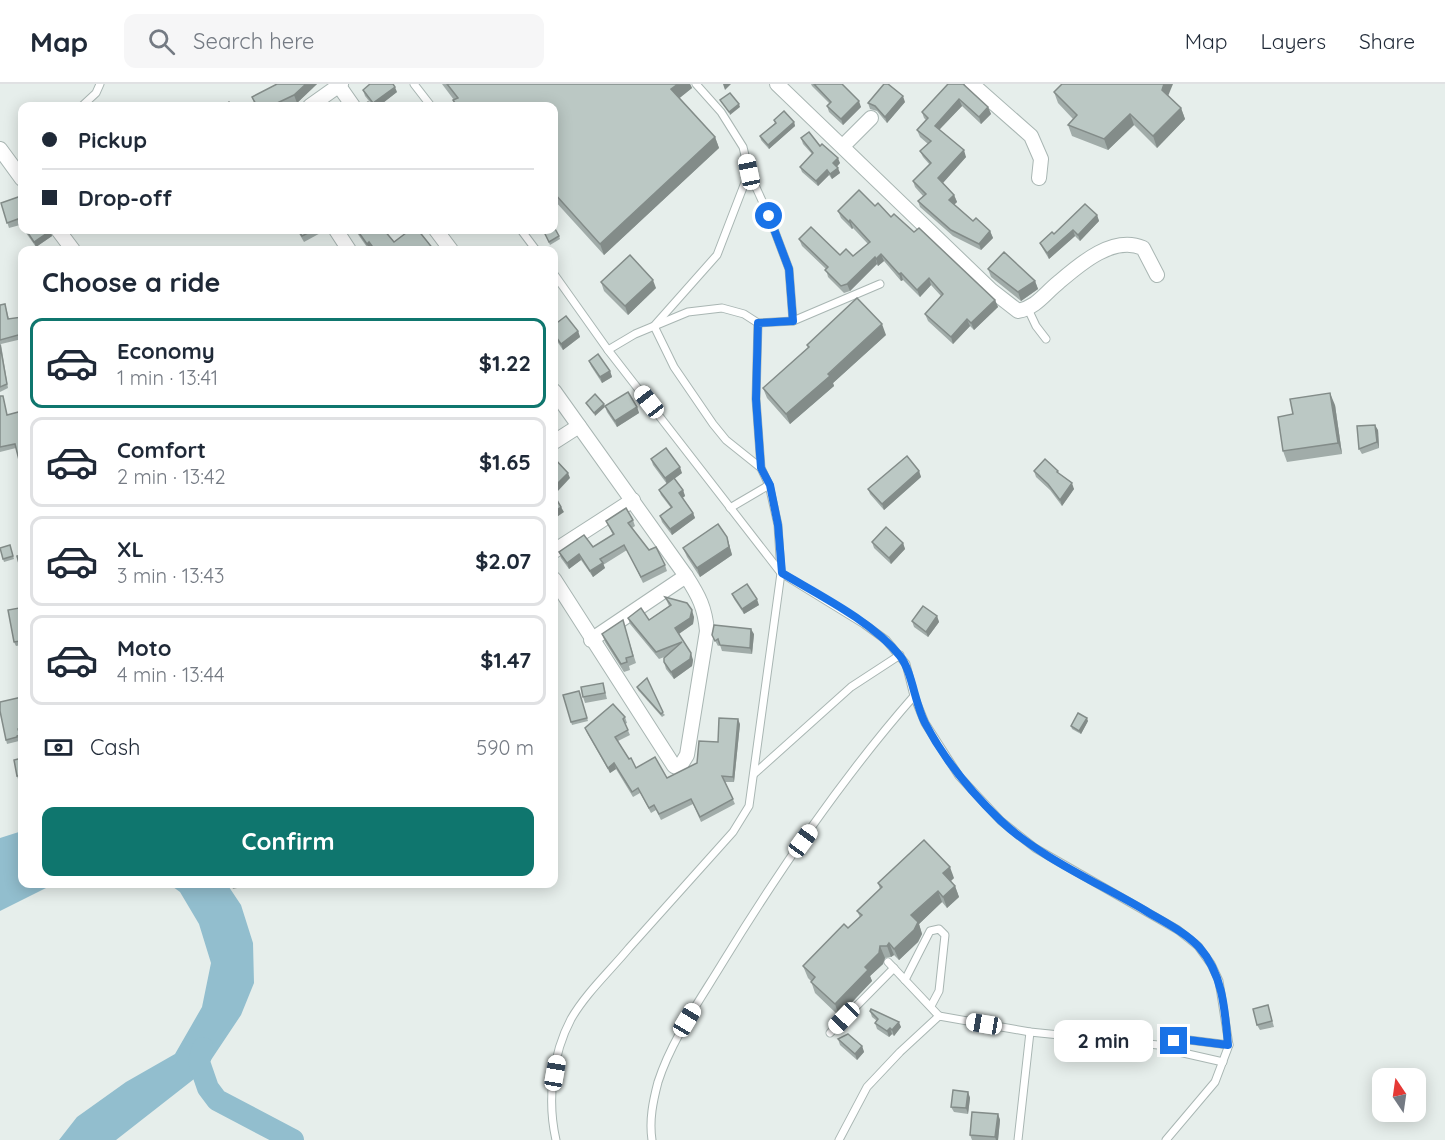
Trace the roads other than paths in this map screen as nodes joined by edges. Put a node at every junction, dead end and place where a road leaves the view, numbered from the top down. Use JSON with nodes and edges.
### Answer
{"nodes":[{"id":1,"x":100,"y":84,"type":"edge"},
{"id":2,"x":414,"y":84,"type":"edge"},
{"id":3,"x":696,"y":84,"type":"edge"},
{"id":4,"x":777,"y":84,"type":"edge"},
{"id":5,"x":972,"y":84,"type":"edge"},
{"id":6,"x":340,"y":85,"type":"edge"},
{"id":7,"x":86,"y":102,"type":"edge"},
{"id":8,"x":316,"y":102,"type":"edge"},
{"id":9,"x":351,"y":102,"type":"edge"},
{"id":10,"x":428,"y":102,"type":"edge"},
{"id":11,"x":872,"y":118,"type":"dead end"},
{"id":12,"x":843,"y":146,"type":"junction"},
{"id":13,"x":0,"y":149,"type":"edge"},
{"id":14,"x":749,"y":172,"type":"junction"},
{"id":15,"x":18,"y":174,"type":"edge"},
{"id":16,"x":1039,"y":178,"type":"dead end"},
{"id":17,"x":439,"y":234,"type":"edge"},
{"id":18,"x":449,"y":246,"type":"edge"},
{"id":19,"x":1158,"y":275,"type":"dead end"},
{"id":20,"x":558,"y":280,"type":"edge"},
{"id":21,"x":880,"y":284,"type":"dead end"},
{"id":22,"x":1028,"y":309,"type":"junction"},
{"id":23,"x":793,"y":321,"type":"junction"},
{"id":24,"x":758,"y":323,"type":"junction"},
{"id":25,"x":654,"y":326,"type":"junction"},
{"id":26,"x":1046,"y":339,"type":"dead end"},
{"id":27,"x":608,"y":350,"type":"junction"},
{"id":28,"x":558,"y":397,"type":"edge"},
{"id":29,"x":579,"y":426,"type":"junction"},
{"id":30,"x":558,"y":439,"type":"edge"},
{"id":31,"x":761,"y":468,"type":"junction"},
{"id":32,"x":770,"y":485,"type":"junction"},
{"id":33,"x":633,"y":500,"type":"junction"},
{"id":34,"x":730,"y":508,"type":"junction"},
{"id":35,"x":558,"y":548,"type":"edge"},
{"id":36,"x":782,"y":573,"type":"junction"},
{"id":37,"x":686,"y":576,"type":"junction"},
{"id":38,"x":558,"y":586,"type":"edge"},
{"id":39,"x":591,"y":640,"type":"junction"},
{"id":40,"x":900,"y":655,"type":"junction"},
{"id":41,"x":914,"y":696,"type":"junction"},
{"id":42,"x":754,"y":774,"type":"junction"},
{"id":43,"x":888,"y":962,"type":"dead end"},
{"id":44,"x":894,"y":968,"type":"junction"},
{"id":45,"x":905,"y":980,"type":"junction"},
{"id":46,"x":931,"y":1006,"type":"junction"},
{"id":47,"x":939,"y":1016,"type":"junction"},
{"id":48,"x":1030,"y":1032,"type":"junction"},
{"id":49,"x":830,"y":1033,"type":"dead end"},
{"id":50,"x":1228,"y":1045,"type":"junction"},
{"id":51,"x":1168,"y":1046,"type":"junction"},
{"id":52,"x":1223,"y":1062,"type":"junction"},
{"id":53,"x":556,"y":1140,"type":"edge"},
{"id":54,"x":652,"y":1140,"type":"edge"},
{"id":55,"x":839,"y":1140,"type":"edge"},
{"id":56,"x":1018,"y":1140,"type":"edge"},
{"id":57,"x":1166,"y":1140,"type":"edge"}],
"edges":[{"from":1,"to":7,"type":"lane"},
{"from":2,"to":10,"type":"lane"},
{"from":3,"to":14,"type":"lane"},
{"from":4,"to":12,"type":"street"},
{"from":5,"to":16,"type":"street"},
{"from":6,"to":8,"type":"street"},
{"from":6,"to":9,"type":"street"},
{"from":11,"to":12,"type":"street"},
{"from":12,"to":22,"type":"street"},
{"from":13,"to":15,"type":"street"},
{"from":14,"to":23,"type":"lane"},
{"from":14,"to":25,"type":"lane"},
{"from":17,"to":18,"type":"street"},
{"from":19,"to":22,"type":"street"},
{"from":20,"to":27,"type":"lane"},
{"from":21,"to":23,"type":"lane"},
{"from":22,"to":26,"type":"lane"},
{"from":23,"to":24,"type":"lane"},
{"from":24,"to":25,"type":"lane"},
{"from":24,"to":31,"type":"lane"},
{"from":25,"to":27,"type":"lane"},
{"from":25,"to":31,"type":"lane"},
{"from":27,"to":34,"type":"lane"},
{"from":28,"to":29,"type":"street"},
{"from":29,"to":30,"type":"street"},
{"from":29,"to":33,"type":"street"},
{"from":31,"to":32,"type":"lane"},
{"from":32,"to":34,"type":"lane"},
{"from":32,"to":36,"type":"lane"},
{"from":33,"to":35,"type":"street"},
{"from":33,"to":37,"type":"street"},
{"from":34,"to":36,"type":"lane"},
{"from":36,"to":40,"type":"lane"},
{"from":36,"to":42,"type":"lane"},
{"from":37,"to":39,"type":"street"},
{"from":37,"to":39,"type":"street"},
{"from":38,"to":39,"type":"street"},
{"from":40,"to":41,"type":"lane"},
{"from":40,"to":42,"type":"lane"},
{"from":41,"to":50,"type":"lane"},
{"from":41,"to":54,"type":"lane"},
{"from":42,"to":53,"type":"lane"},
{"from":43,"to":44,"type":"lane"},
{"from":44,"to":45,"type":"lane"},
{"from":44,"to":49,"type":"lane"},
{"from":45,"to":46,"type":"lane"},
{"from":45,"to":46,"type":"lane"},
{"from":46,"to":47,"type":"lane"},
{"from":47,"to":48,"type":"lane"},
{"from":47,"to":55,"type":"lane"},
{"from":48,"to":51,"type":"lane"},
{"from":48,"to":56,"type":"lane"},
{"from":50,"to":51,"type":"lane"},
{"from":50,"to":52,"type":"lane"},
{"from":51,"to":52,"type":"lane"},
{"from":52,"to":57,"type":"lane"}]}
